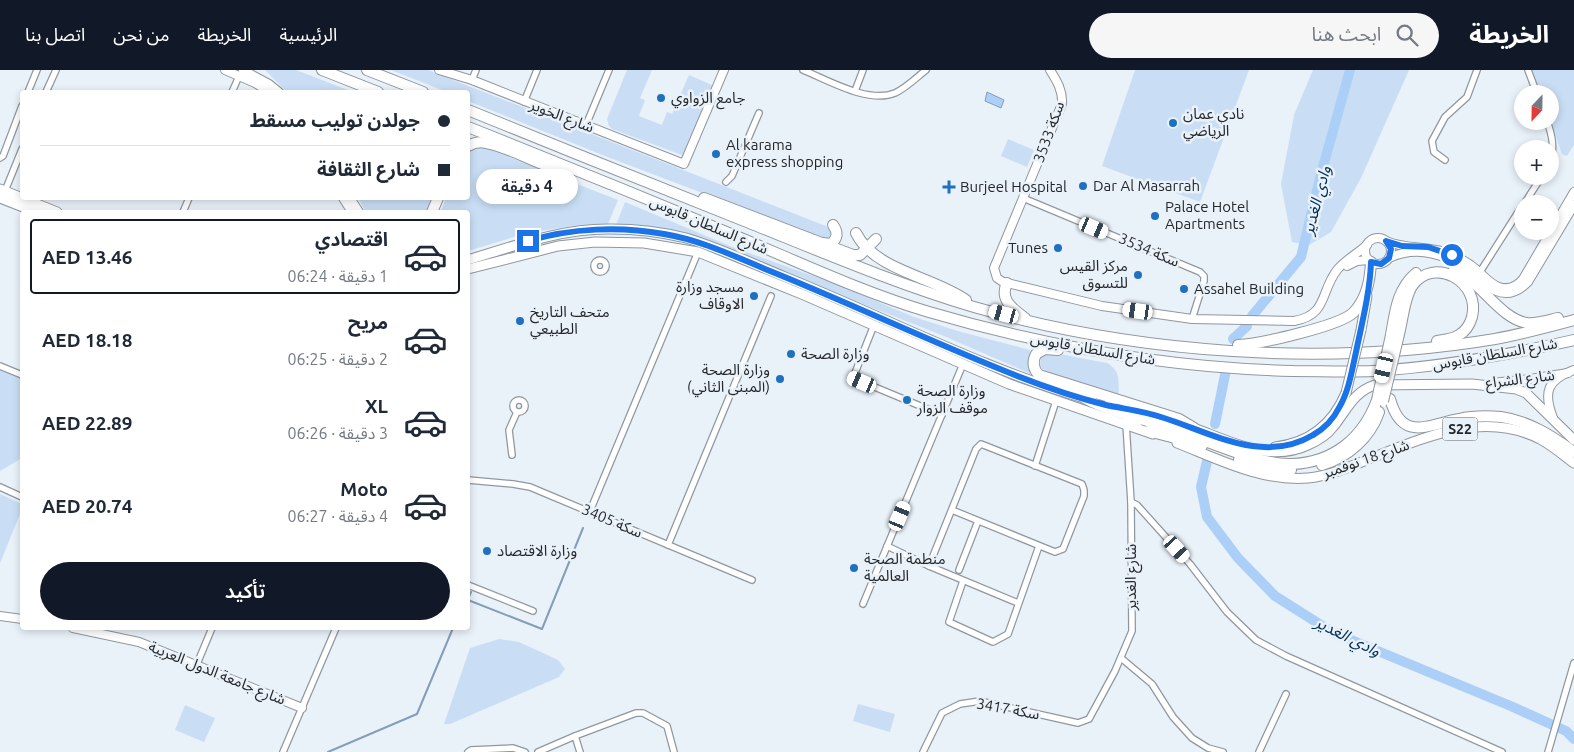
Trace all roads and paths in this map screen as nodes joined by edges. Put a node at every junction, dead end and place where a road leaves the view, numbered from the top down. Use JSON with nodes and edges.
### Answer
{"nodes":[{"id":1,"x":37,"y":70,"type":"edge"},
{"id":2,"x":56,"y":70,"type":"edge"},
{"id":3,"x":225,"y":70,"type":"edge"},
{"id":4,"x":322,"y":70,"type":"edge"},
{"id":5,"x":367,"y":70,"type":"edge"},
{"id":6,"x":439,"y":70,"type":"edge"},
{"id":7,"x":476,"y":70,"type":"edge"},
{"id":8,"x":537,"y":70,"type":"edge"},
{"id":9,"x":609,"y":70,"type":"edge"},
{"id":10,"x":724,"y":70,"type":"edge"},
{"id":11,"x":803,"y":70,"type":"edge"},
{"id":12,"x":823,"y":70,"type":"edge"},
{"id":13,"x":863,"y":70,"type":"edge"},
{"id":14,"x":926,"y":70,"type":"edge"},
{"id":15,"x":1050,"y":70,"type":"edge"},
{"id":16,"x":1477,"y":70,"type":"edge"},
{"id":17,"x":1528,"y":70,"type":"edge"},
{"id":18,"x":241,"y":73,"type":"edge"},
{"id":19,"x":820,"y":77,"type":"junction"},
{"id":20,"x":472,"y":80,"type":"junction"},
{"id":21,"x":1534,"y":85,"type":"edge"},
{"id":22,"x":29,"y":90,"type":"edge"},
{"id":23,"x":47,"y":90,"type":"edge"},
{"id":24,"x":233,"y":90,"type":"edge"},
{"id":25,"x":267,"y":90,"type":"edge"},
{"id":26,"x":277,"y":90,"type":"edge"},
{"id":27,"x":373,"y":90,"type":"edge"},
{"id":28,"x":418,"y":90,"type":"edge"},
{"id":29,"x":855,"y":91,"type":"junction"},
{"id":30,"x":524,"y":102,"type":"junction"},
{"id":31,"x":20,"y":111,"type":"edge"},
{"id":32,"x":470,"y":111,"type":"edge"},
{"id":33,"x":759,"y":113,"type":"dead end"},
{"id":34,"x":586,"y":125,"type":"junction"},
{"id":35,"x":470,"y":128,"type":"edge"},
{"id":36,"x":470,"y":145,"type":"edge"},
{"id":37,"x":20,"y":153,"type":"edge"},
{"id":38,"x":0,"y":158,"type":"edge"},
{"id":39,"x":1445,"y":160,"type":"dead end"},
{"id":40,"x":583,"y":172,"type":"junction"},
{"id":41,"x":624,"y":172,"type":"junction"},
{"id":42,"x":726,"y":182,"type":"dead end"},
{"id":43,"x":1,"y":192,"type":"edge"},
{"id":44,"x":1574,"y":192,"type":"edge"},
{"id":45,"x":1023,"y":198,"type":"junction"},
{"id":46,"x":20,"y":199,"type":"edge"},
{"id":47,"x":23,"y":200,"type":"edge"},
{"id":48,"x":1574,"y":205,"type":"edge"},
{"id":49,"x":31,"y":210,"type":"edge"},
{"id":50,"x":51,"y":210,"type":"edge"},
{"id":51,"x":1514,"y":219,"type":"edge"},
{"id":52,"x":832,"y":225,"type":"dead end"},
{"id":53,"x":856,"y":233,"type":"dead end"},
{"id":54,"x":670,"y":235,"type":"junction"},
{"id":55,"x":876,"y":239,"type":"dead end"},
{"id":56,"x":1386,"y":241,"type":"junction"},
{"id":57,"x":822,"y":243,"type":"junction"},
{"id":58,"x":1367,"y":245,"type":"junction"},
{"id":59,"x":867,"y":250,"type":"junction"},
{"id":60,"x":698,"y":252,"type":"junction"},
{"id":61,"x":1389,"y":258,"type":"junction"},
{"id":62,"x":470,"y":259,"type":"edge"},
{"id":63,"x":1370,"y":261,"type":"junction"},
{"id":64,"x":470,"y":268,"type":"edge"},
{"id":65,"x":763,"y":268,"type":"junction"},
{"id":66,"x":1480,"y":272,"type":"junction"},
{"id":67,"x":1007,"y":284,"type":"junction"},
{"id":68,"x":1368,"y":288,"type":"junction"},
{"id":69,"x":1326,"y":293,"type":"junction"},
{"id":70,"x":771,"y":296,"type":"dead end"},
{"id":71,"x":974,"y":307,"type":"junction"},
{"id":72,"x":1574,"y":314,"type":"edge"},
{"id":73,"x":1192,"y":319,"type":"junction"},
{"id":74,"x":1027,"y":320,"type":"junction"},
{"id":75,"x":1574,"y":320,"type":"edge"},
{"id":76,"x":874,"y":325,"type":"junction"},
{"id":77,"x":1395,"y":335,"type":"junction"},
{"id":78,"x":1574,"y":340,"type":"edge"},
{"id":79,"x":1078,"y":348,"type":"junction"},
{"id":80,"x":1217,"y":349,"type":"junction"},
{"id":81,"x":1365,"y":352,"type":"junction"},
{"id":82,"x":963,"y":364,"type":"junction"},
{"id":83,"x":0,"y":366,"type":"edge"},
{"id":84,"x":1571,"y":371,"type":"edge"},
{"id":85,"x":20,"y":374,"type":"edge"},
{"id":86,"x":1472,"y":384,"type":"junction"},
{"id":87,"x":1084,"y":398,"type":"junction"},
{"id":88,"x":1383,"y":400,"type":"junction"},
{"id":89,"x":1056,"y":401,"type":"junction"},
{"id":90,"x":517,"y":412,"type":"dead end"},
{"id":91,"x":942,"y":415,"type":"junction"},
{"id":92,"x":1553,"y":418,"type":"junction"},
{"id":93,"x":1126,"y":424,"type":"junction"},
{"id":94,"x":1162,"y":425,"type":"junction"},
{"id":95,"x":1194,"y":428,"type":"junction"},
{"id":96,"x":1148,"y":432,"type":"junction"},
{"id":97,"x":1227,"y":440,"type":"junction"},
{"id":98,"x":1574,"y":440,"type":"edge"},
{"id":99,"x":1574,"y":452,"type":"edge"},
{"id":100,"x":512,"y":455,"type":"dead end"},
{"id":101,"x":1574,"y":463,"type":"edge"},
{"id":102,"x":1036,"y":466,"type":"junction"},
{"id":103,"x":470,"y":480,"type":"edge"},
{"id":104,"x":0,"y":487,"type":"edge"},
{"id":105,"x":20,"y":496,"type":"edge"},
{"id":106,"x":1131,"y":502,"type":"junction"},
{"id":107,"x":952,"y":510,"type":"junction"},
{"id":108,"x":590,"y":511,"type":"junction"},
{"id":109,"x":978,"y":521,"type":"junction"},
{"id":110,"x":668,"y":545,"type":"junction"},
{"id":111,"x":887,"y":546,"type":"junction"},
{"id":112,"x":1039,"y":546,"type":"junction"},
{"id":113,"x":929,"y":566,"type":"junction"},
{"id":114,"x":959,"y":570,"type":"dead end"},
{"id":115,"x":752,"y":580,"type":"dead end"},
{"id":116,"x":963,"y":581,"type":"junction"},
{"id":117,"x":470,"y":586,"type":"edge"},
{"id":118,"x":1018,"y":603,"type":"junction"},
{"id":119,"x":863,"y":604,"type":"dead end"},
{"id":120,"x":533,"y":611,"type":"dead end"},
{"id":121,"x":0,"y":616,"type":"edge"},
{"id":122,"x":20,"y":620,"type":"edge"},
{"id":123,"x":83,"y":630,"type":"edge"},
{"id":124,"x":211,"y":630,"type":"edge"},
{"id":125,"x":335,"y":630,"type":"edge"},
{"id":126,"x":1121,"y":658,"type":"junction"},
{"id":127,"x":1574,"y":663,"type":"edge"},
{"id":128,"x":197,"y":664,"type":"junction"},
{"id":129,"x":1286,"y":694,"type":"dead end"},
{"id":130,"x":302,"y":708,"type":"junction"},
{"id":131,"x":1089,"y":719,"type":"joint"},
{"id":132,"x":575,"y":736,"type":"junction"},
{"id":133,"x":282,"y":752,"type":"edge"},
{"id":134,"x":468,"y":752,"type":"edge"},
{"id":135,"x":524,"y":752,"type":"edge"},
{"id":136,"x":538,"y":752,"type":"edge"},
{"id":137,"x":580,"y":752,"type":"edge"},
{"id":138,"x":674,"y":752,"type":"edge"},
{"id":139,"x":923,"y":752,"type":"edge"},
{"id":140,"x":1223,"y":752,"type":"edge"},
{"id":141,"x":1259,"y":752,"type":"edge"},
{"id":142,"x":1502,"y":752,"type":"edge"},
{"id":143,"x":1548,"y":752,"type":"edge"}],
"edges":[{"from":1,"to":22,"type":"street"},
{"from":2,"to":23,"type":"street"},
{"from":3,"to":18,"type":"street"},
{"from":4,"to":27,"type":"highway"},
{"from":5,"to":28,"type":"highway"},
{"from":6,"to":20,"type":"street","name":"شارع الخوير"},
{"from":7,"to":20,"type":"street"},
{"from":8,"to":30,"type":"street"},
{"from":9,"to":34,"type":"street"},
{"from":10,"to":34,"type":"street","name":"شارع الخوير"},
{"from":11,"to":19,"type":"street"},
{"from":12,"to":19,"type":"street"},
{"from":13,"to":29,"type":"street"},
{"from":14,"to":29,"type":"street"},
{"from":15,"to":45,"type":"street","name":"سكة 3533"},
{"from":16,"to":39,"type":"street"},
{"from":17,"to":21,"type":"street"},
{"from":18,"to":24,"type":"street"},
{"from":18,"to":25,"type":"street"},
{"from":18,"to":26,"type":"street"},
{"from":19,"to":29,"type":"street"},
{"from":20,"to":30,"type":"street","name":"شارع الخوير"},
{"from":30,"to":34,"type":"street","name":"شارع الخوير"},
{"from":31,"to":38,"type":"street"},
{"from":32,"to":41,"type":"highway","name":"شارع السلطان قابوس"},
{"from":33,"to":42,"type":"street"},
{"from":35,"to":40,"type":"highway","name":"شارع السلطان قابوس"},
{"from":36,"to":40,"type":"highway"},
{"from":37,"to":43,"type":"street"},
{"from":40,"to":79,"type":"highway","name":"شارع السلطان قابوس"},
{"from":41,"to":57,"type":"highway"},
{"from":41,"to":71,"type":"highway","name":"شارع السلطان قابوس"},
{"from":43,"to":46,"type":"main road"},
{"from":43,"to":49,"type":"main road"},
{"from":44,"to":66,"type":"street"},
{"from":45,"to":67,"type":"street","name":"سكة 3533"},
{"from":45,"to":73,"type":"street","name":"سكة 3534"},
{"from":47,"to":50,"type":"main road"},
{"from":48,"to":61,"type":"street"},
{"from":51,"to":66,"type":"street"},
{"from":52,"to":57,"type":"highway"},
{"from":53,"to":59,"type":"highway"},
{"from":54,"to":60,"type":"main road"},
{"from":54,"to":62,"type":"main road"},
{"from":54,"to":65,"type":"main road"},
{"from":55,"to":59,"type":"highway"},
{"from":56,"to":58,"type":"street"},
{"from":56,"to":61,"type":"street"},
{"from":56,"to":66,"type":"street"},
{"from":57,"to":59,"type":"highway"},
{"from":58,"to":63,"type":"street"},
{"from":58,"to":69,"type":"street"},
{"from":59,"to":71,"type":"highway"},
{"from":60,"to":64,"type":"main road"},
{"from":60,"to":65,"type":"main road"},
{"from":60,"to":76,"type":"main road","name":"شارع 18 نوفمبر"},
{"from":60,"to":108,"type":"street"},
{"from":61,"to":63,"type":"street"},
{"from":63,"to":68,"type":"highway"},
{"from":63,"to":69,"type":"street"},
{"from":65,"to":87,"type":"main road"},
{"from":67,"to":73,"type":"street"},
{"from":67,"to":74,"type":"highway"},
{"from":68,"to":80,"type":"highway"},
{"from":68,"to":97,"type":"main road","bridge":true},
{"from":69,"to":73,"type":"street"},
{"from":70,"to":110,"type":"street"},
{"from":71,"to":74,"type":"highway","name":"شارع السلطان قابوس"},
{"from":72,"to":77,"type":"highway"},
{"from":74,"to":80,"type":"highway","name":"شارع السلطان قابوس"},
{"from":75,"to":81,"type":"highway","name":"شارع السلطان قابوس"},
{"from":76,"to":82,"type":"main road","name":"شارع 18 نوفمبر"},
{"from":76,"to":91,"type":"street"},
{"from":77,"to":81,"type":"highway"},
{"from":77,"to":88,"type":"highway","bridge":true},
{"from":77,"to":88,"type":"highway","bridge":true},
{"from":78,"to":79,"type":"highway","name":"شارع السلطان قابوس"},
{"from":79,"to":95,"type":"highway"},
{"from":80,"to":81,"type":"highway","name":"شارع السلطان قابوس"},
{"from":82,"to":89,"type":"main road","name":"شارع 18 نوفمبر"},
{"from":82,"to":91,"type":"street"},
{"from":83,"to":85,"type":"street"},
{"from":84,"to":86,"type":"street","name":"شارع الشراع"},
{"from":84,"to":92,"type":"street","name":"شارع الشراع"},
{"from":86,"to":92,"type":"main road"},
{"from":86,"to":97,"type":"main road"},
{"from":87,"to":94,"type":"highway"},
{"from":87,"to":95,"type":"main road"},
{"from":88,"to":94,"type":"highway"},
{"from":88,"to":96,"type":"highway"},
{"from":88,"to":99,"type":"highway"},
{"from":89,"to":93,"type":"main road","name":"شارع 18 نوفمبر"},
{"from":89,"to":102,"type":"street"},
{"from":90,"to":100,"type":"street"},
{"from":91,"to":111,"type":"street"},
{"from":92,"to":98,"type":"main road"},
{"from":93,"to":94,"type":"highway"},
{"from":93,"to":96,"type":"main road","name":"شارع 18 نوفمبر","number":"S22"},
{"from":93,"to":106,"type":"street","name":"شارع الغدير"},
{"from":95,"to":97,"type":"main road"},
{"from":96,"to":101,"type":"main road","name":"شارع 18 نوفمبر","number":"S22"},
{"from":102,"to":107,"type":"street"},
{"from":102,"to":112,"type":"street"},
{"from":103,"to":108,"type":"street","name":"سكة 3405"},
{"from":104,"to":105,"type":"street"},
{"from":106,"to":126,"type":"street","name":"شارع الغدير"},
{"from":106,"to":142,"type":"street"},
{"from":107,"to":109,"type":"street"},
{"from":107,"to":113,"type":"street"},
{"from":108,"to":110,"type":"street","name":"سكة 3405"},
{"from":109,"to":112,"type":"street"},
{"from":109,"to":114,"type":"street"},
{"from":110,"to":115,"type":"street","name":"سكة 3405"},
{"from":111,"to":113,"type":"street"},
{"from":111,"to":119,"type":"street"},
{"from":112,"to":118,"type":"street"},
{"from":113,"to":116,"type":"street"},
{"from":116,"to":118,"type":"street"},
{"from":116,"to":118,"type":"street"},
{"from":117,"to":120,"type":"street"},
{"from":121,"to":122,"type":"street"},
{"from":123,"to":128,"type":"street","name":"شارع جامعة الدول العربية"},
{"from":124,"to":128,"type":"street"},
{"from":125,"to":130,"type":"street"},
{"from":126,"to":131,"type":"street","name":"شارع الغدير"},
{"from":126,"to":140,"type":"street"},
{"from":127,"to":143,"type":"street"},
{"from":128,"to":130,"type":"street","name":"شارع جامعة الدول العربية"},
{"from":129,"to":141,"type":"street"},
{"from":130,"to":133,"type":"street"},
{"from":131,"to":139,"type":"street","name":"سكة 3417"},
{"from":132,"to":136,"type":"street"},
{"from":132,"to":137,"type":"street"},
{"from":132,"to":138,"type":"street"},
{"from":134,"to":135,"type":"street"}]}
